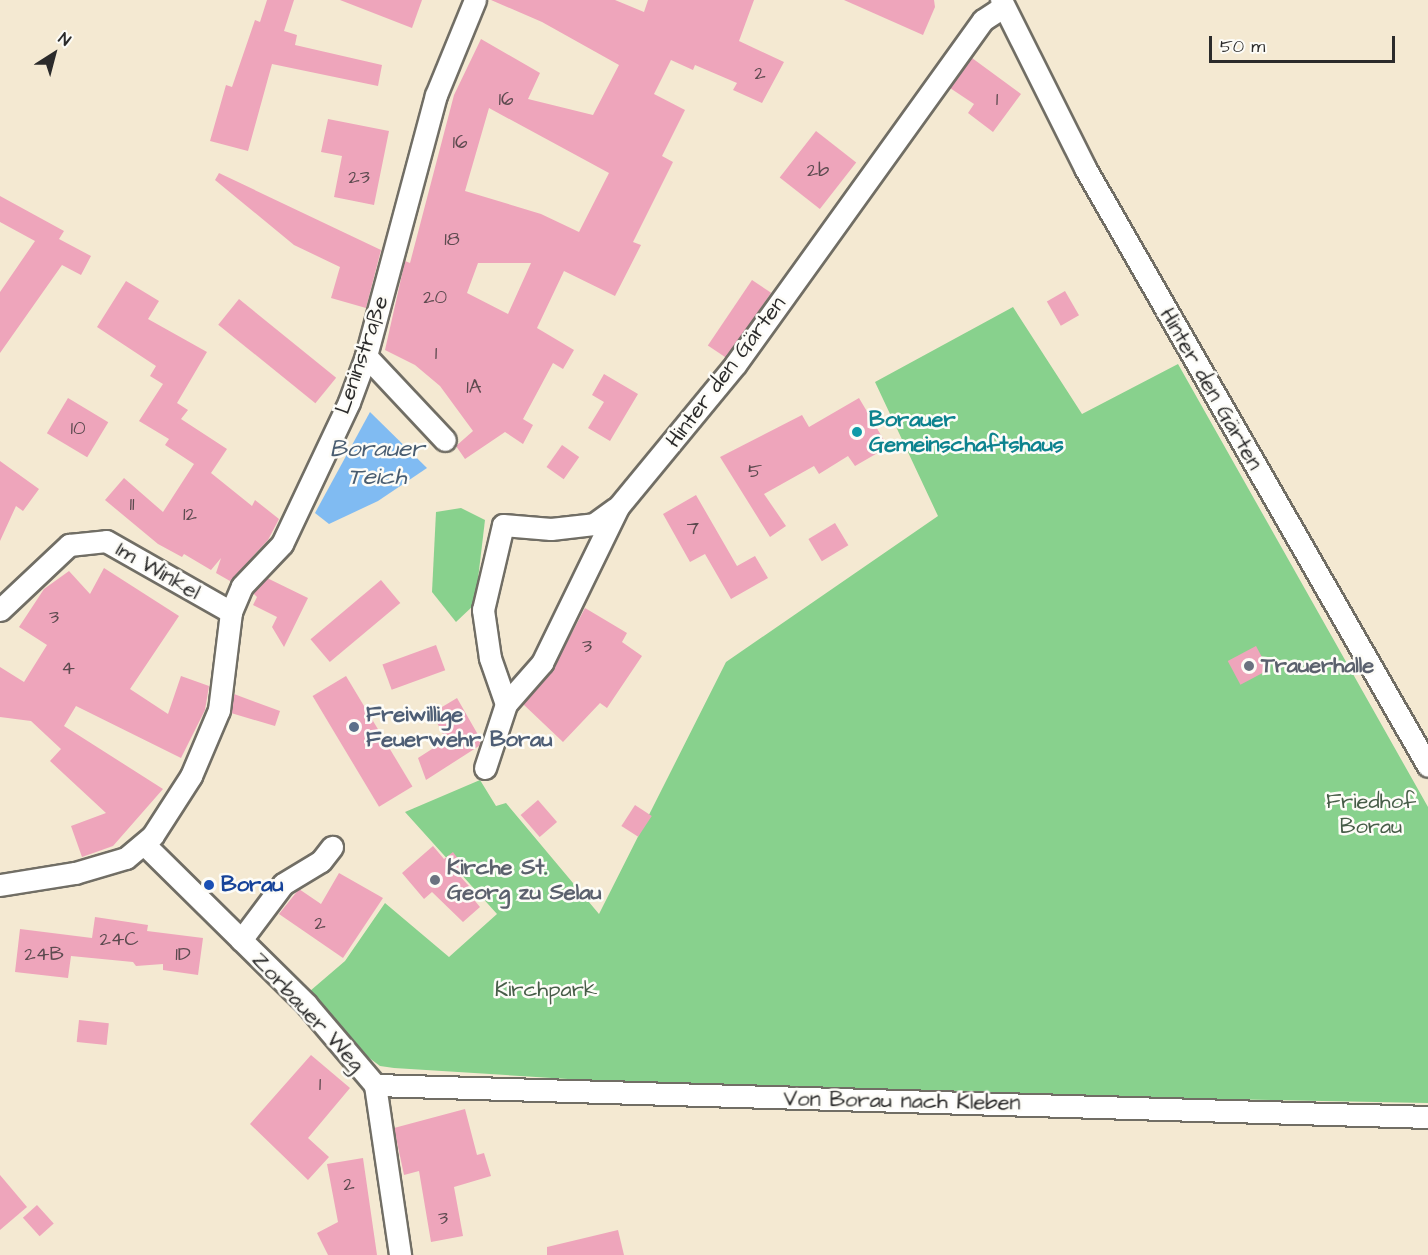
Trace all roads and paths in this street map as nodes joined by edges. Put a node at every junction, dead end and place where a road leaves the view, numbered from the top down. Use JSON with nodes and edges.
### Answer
{"nodes":[{"id":1,"x":474,"y":0,"type":"edge"},
{"id":2,"x":1002,"y":3,"type":"edge"},
{"id":3,"x":366,"y":357,"type":"junction"},
{"id":4,"x":445,"y":440,"type":"dead end"},
{"id":5,"x":618,"y":507,"type":"junction"},
{"id":6,"x":0,"y":610,"type":"edge"},
{"id":7,"x":231,"y":612,"type":"junction"},
{"id":8,"x":506,"y":704,"type":"junction"},
{"id":9,"x":1428,"y":766,"type":"edge"},
{"id":10,"x":485,"y":768,"type":"dead end"},
{"id":11,"x":144,"y":844,"type":"junction"},
{"id":12,"x":333,"y":847,"type":"dead end"},
{"id":13,"x":0,"y":885,"type":"edge"},
{"id":14,"x":241,"y":940,"type":"junction"},
{"id":15,"x":375,"y":1085,"type":"junction"},
{"id":16,"x":1428,"y":1117,"type":"edge"},
{"id":17,"x":400,"y":1255,"type":"edge"}],
"edges":[{"from":1,"to":3,"type":"street","name":"Leninstraße"},
{"from":2,"to":5,"type":"street","name":"Hinter den Gärten"},
{"from":2,"to":9,"type":"street","name":"Hinter den Gärten"},
{"from":3,"to":4,"type":"street"},
{"from":3,"to":7,"type":"street","name":"Leninstraße"},
{"from":5,"to":8,"type":"street"},
{"from":5,"to":8,"type":"street"},
{"from":6,"to":7,"type":"street","name":"Im Winkel"},
{"from":7,"to":11,"type":"street","name":"Leninstraße"},
{"from":8,"to":10,"type":"street"},
{"from":11,"to":13,"type":"street","name":"Leninstraße"},
{"from":11,"to":14,"type":"street","name":"Zorbauer Weg"},
{"from":12,"to":14,"type":"street"},
{"from":14,"to":15,"type":"street","name":"Zorbauer Weg"},
{"from":15,"to":16,"type":"street","name":"Von Borau nach Kleben"},
{"from":15,"to":17,"type":"street","name":"Zorbauer Weg"}]}
